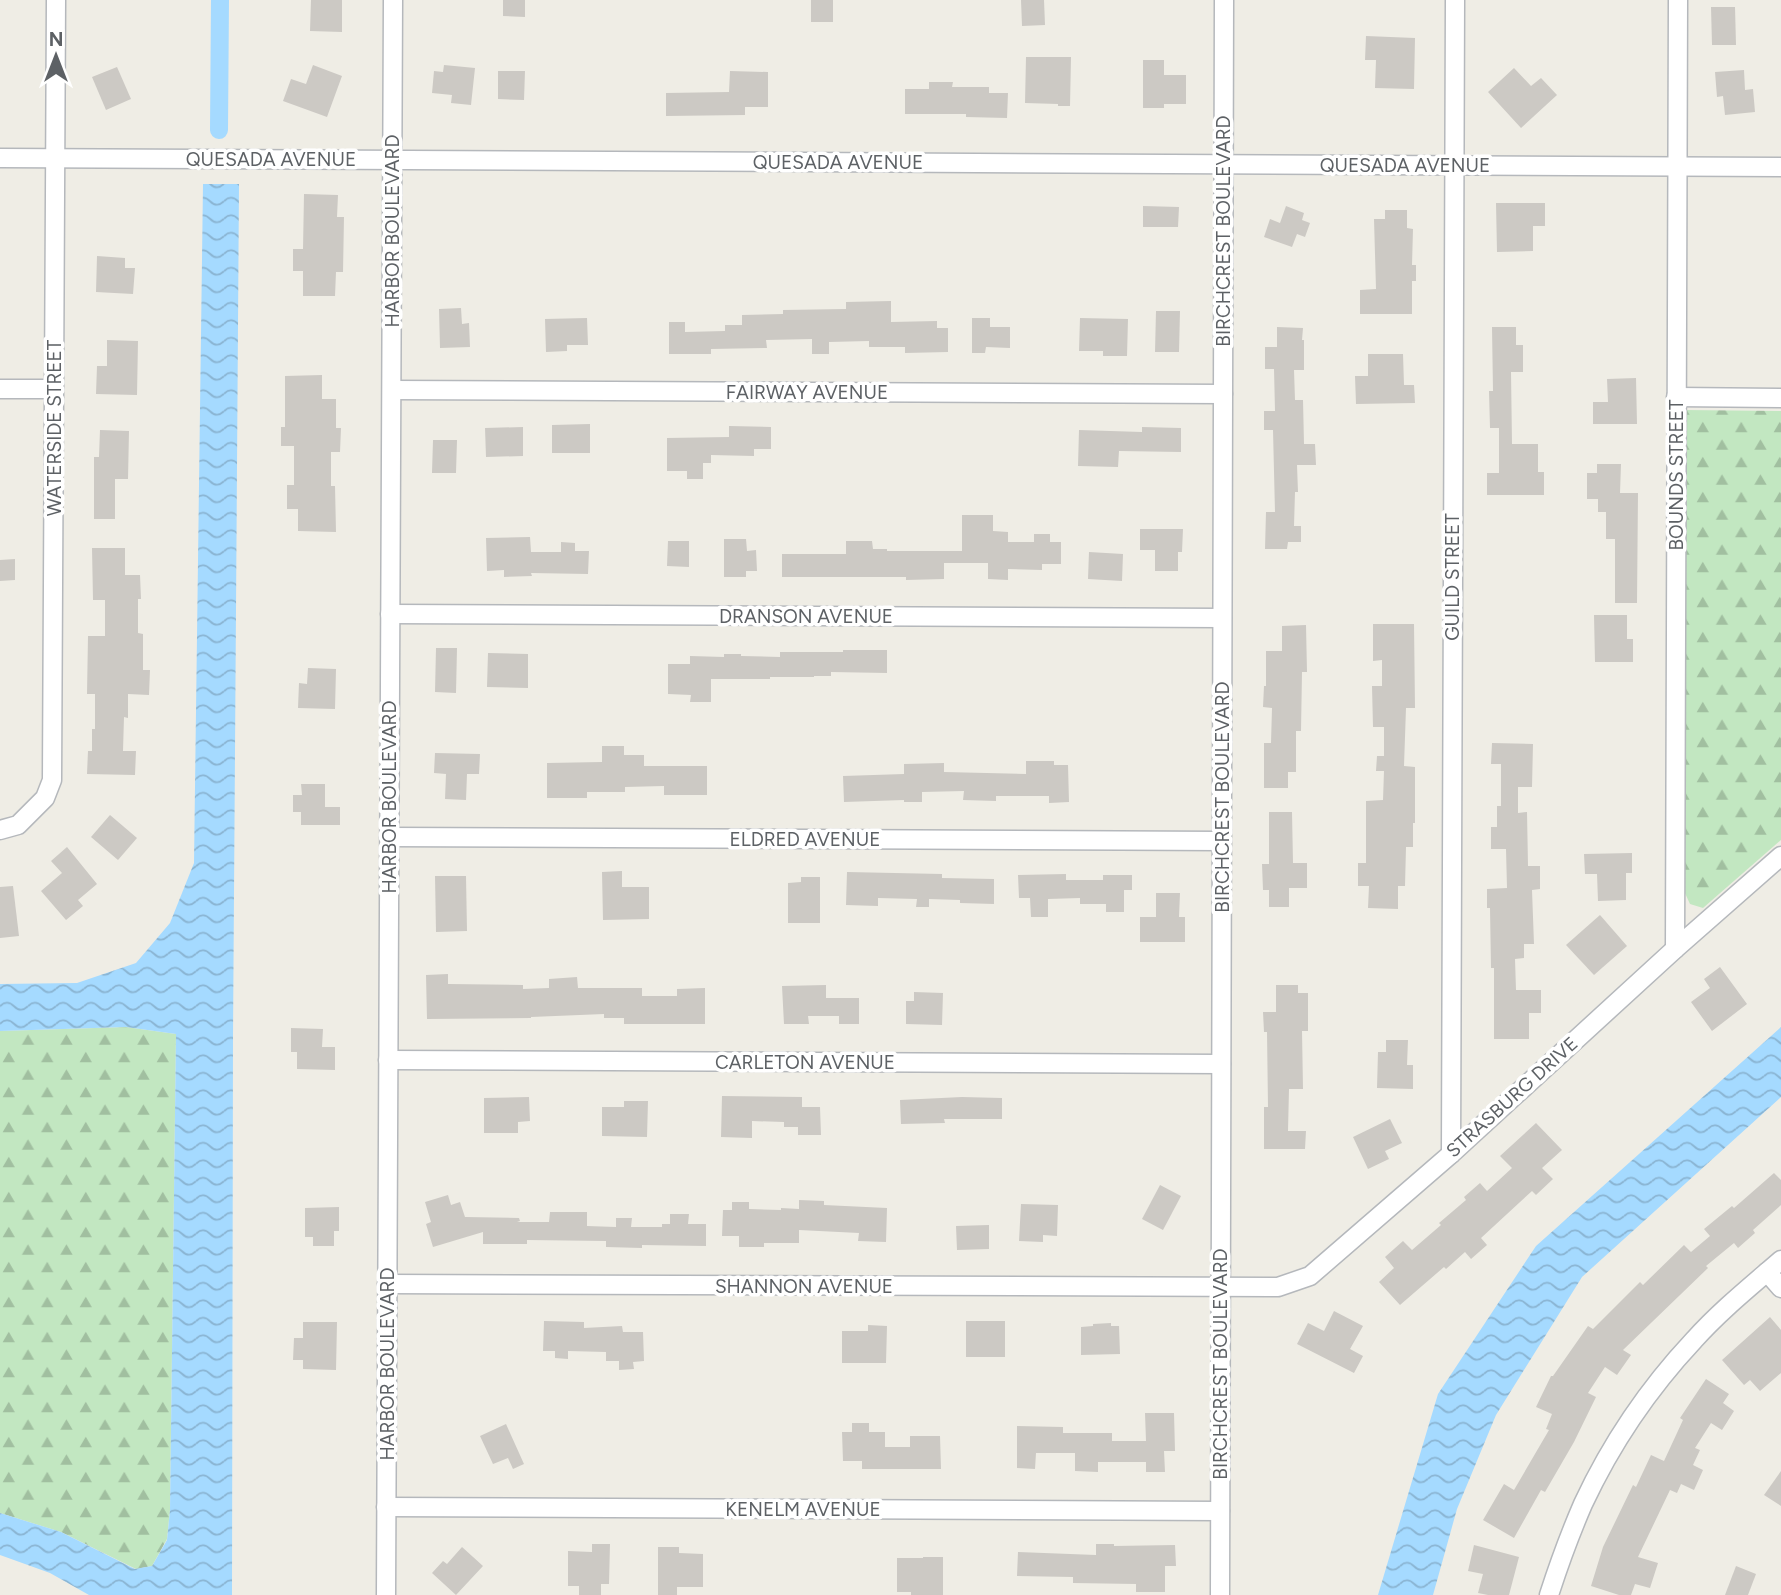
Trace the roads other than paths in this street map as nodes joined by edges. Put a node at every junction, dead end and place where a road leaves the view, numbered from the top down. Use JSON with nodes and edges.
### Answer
{"nodes":[{"id":1,"x":56,"y":0,"type":"edge"},
{"id":2,"x":393,"y":0,"type":"edge"},
{"id":3,"x":1224,"y":0,"type":"edge"},
{"id":4,"x":1455,"y":0,"type":"edge"},
{"id":5,"x":1678,"y":0,"type":"edge"},
{"id":6,"x":0,"y":158,"type":"edge"},
{"id":7,"x":55,"y":158,"type":"junction"},
{"id":8,"x":393,"y":160,"type":"junction"},
{"id":9,"x":1223,"y":164,"type":"junction"},
{"id":10,"x":1454,"y":165,"type":"junction"},
{"id":11,"x":1677,"y":167,"type":"junction"},
{"id":12,"x":1781,"y":167,"type":"edge"},
{"id":13,"x":0,"y":388,"type":"edge"},
{"id":14,"x":54,"y":389,"type":"junction"},
{"id":15,"x":391,"y":390,"type":"junction"},
{"id":16,"x":1223,"y":394,"type":"junction"},
{"id":17,"x":1676,"y":397,"type":"junction"},
{"id":18,"x":1781,"y":398,"type":"edge"},
{"id":19,"x":390,"y":614,"type":"junction"},
{"id":20,"x":1222,"y":618,"type":"junction"},
{"id":21,"x":0,"y":830,"type":"edge"},
{"id":22,"x":389,"y":837,"type":"junction"},
{"id":23,"x":1222,"y":841,"type":"junction"},
{"id":24,"x":1781,"y":856,"type":"edge"},
{"id":25,"x":1675,"y":949,"type":"junction"},
{"id":26,"x":388,"y":1060,"type":"junction"},
{"id":27,"x":1221,"y":1064,"type":"junction"},
{"id":28,"x":1451,"y":1154,"type":"junction"},
{"id":29,"x":1781,"y":1260,"type":"edge"},
{"id":30,"x":1767,"y":1272,"type":"junction"},
{"id":31,"x":387,"y":1284,"type":"junction"},
{"id":32,"x":1221,"y":1288,"type":"junction"},
{"id":33,"x":1781,"y":1288,"type":"edge"},
{"id":34,"x":386,"y":1507,"type":"junction"},
{"id":35,"x":1220,"y":1511,"type":"junction"},
{"id":36,"x":386,"y":1595,"type":"edge"},
{"id":37,"x":1220,"y":1595,"type":"edge"},
{"id":38,"x":1549,"y":1595,"type":"edge"}],
"edges":[{"from":1,"to":7,"type":"street","name":"WATERSIDE STREET"},
{"from":2,"to":8,"type":"street","name":"HARBOR BOULEVARD"},
{"from":3,"to":9,"type":"street","name":"BIRCHCREST BOULEVARD"},
{"from":4,"to":10,"type":"street","name":"GUILD STREET"},
{"from":5,"to":11,"type":"street","name":"BOUNDS STREET"},
{"from":6,"to":7,"type":"street","name":"QUESADA AVENUE"},
{"from":7,"to":8,"type":"street","name":"QUESADA AVENUE"},
{"from":7,"to":14,"type":"street","name":"WATERSIDE STREET"},
{"from":8,"to":9,"type":"street","name":"QUESADA AVENUE"},
{"from":8,"to":15,"type":"street","name":"HARBOR BOULEVARD"},
{"from":9,"to":10,"type":"street","name":"QUESADA AVENUE"},
{"from":9,"to":16,"type":"street","name":"BIRCHCREST BOULEVARD"},
{"from":10,"to":11,"type":"street","name":"QUESADA AVENUE"},
{"from":10,"to":28,"type":"street","name":"GUILD STREET"},
{"from":11,"to":12,"type":"street","name":"QUESADA AVENUE"},
{"from":11,"to":17,"type":"street","name":"BOUNDS STREET"},
{"from":13,"to":14,"type":"street"},
{"from":14,"to":21,"type":"street","name":"WATERSIDE STREET"},
{"from":15,"to":16,"type":"street","name":"FAIRWAY AVENUE"},
{"from":15,"to":19,"type":"street","name":"HARBOR BOULEVARD"},
{"from":16,"to":20,"type":"street","name":"BIRCHCREST BOULEVARD"},
{"from":17,"to":18,"type":"street"},
{"from":17,"to":25,"type":"street","name":"BOUNDS STREET"},
{"from":19,"to":20,"type":"street","name":"DRANSON AVENUE"},
{"from":19,"to":22,"type":"street","name":"HARBOR BOULEVARD"},
{"from":20,"to":23,"type":"street","name":"BIRCHCREST BOULEVARD"},
{"from":22,"to":23,"type":"street","name":"ELDRED AVENUE"},
{"from":22,"to":26,"type":"street","name":"HARBOR BOULEVARD"},
{"from":23,"to":27,"type":"street","name":"BIRCHCREST BOULEVARD"},
{"from":24,"to":25,"type":"street","name":"STRASBURG DRIVE"},
{"from":25,"to":28,"type":"street","name":"STRASBURG DRIVE"},
{"from":26,"to":27,"type":"street","name":"CARLETON AVENUE"},
{"from":26,"to":31,"type":"street","name":"HARBOR BOULEVARD"},
{"from":27,"to":32,"type":"street","name":"BIRCHCREST BOULEVARD"},
{"from":28,"to":32,"type":"street","name":"STRASBURG DRIVE"},
{"from":29,"to":30,"type":"street"},
{"from":30,"to":33,"type":"street"},
{"from":30,"to":38,"type":"street"},
{"from":31,"to":32,"type":"street","name":"SHANNON AVENUE"},
{"from":31,"to":34,"type":"street","name":"HARBOR BOULEVARD"},
{"from":32,"to":35,"type":"street","name":"BIRCHCREST BOULEVARD"},
{"from":34,"to":35,"type":"street","name":"KENELM AVENUE"},
{"from":34,"to":36,"type":"street","name":"HARBOR BOULEVARD"},
{"from":35,"to":37,"type":"street","name":"BIRCHCREST BOULEVARD"}]}
